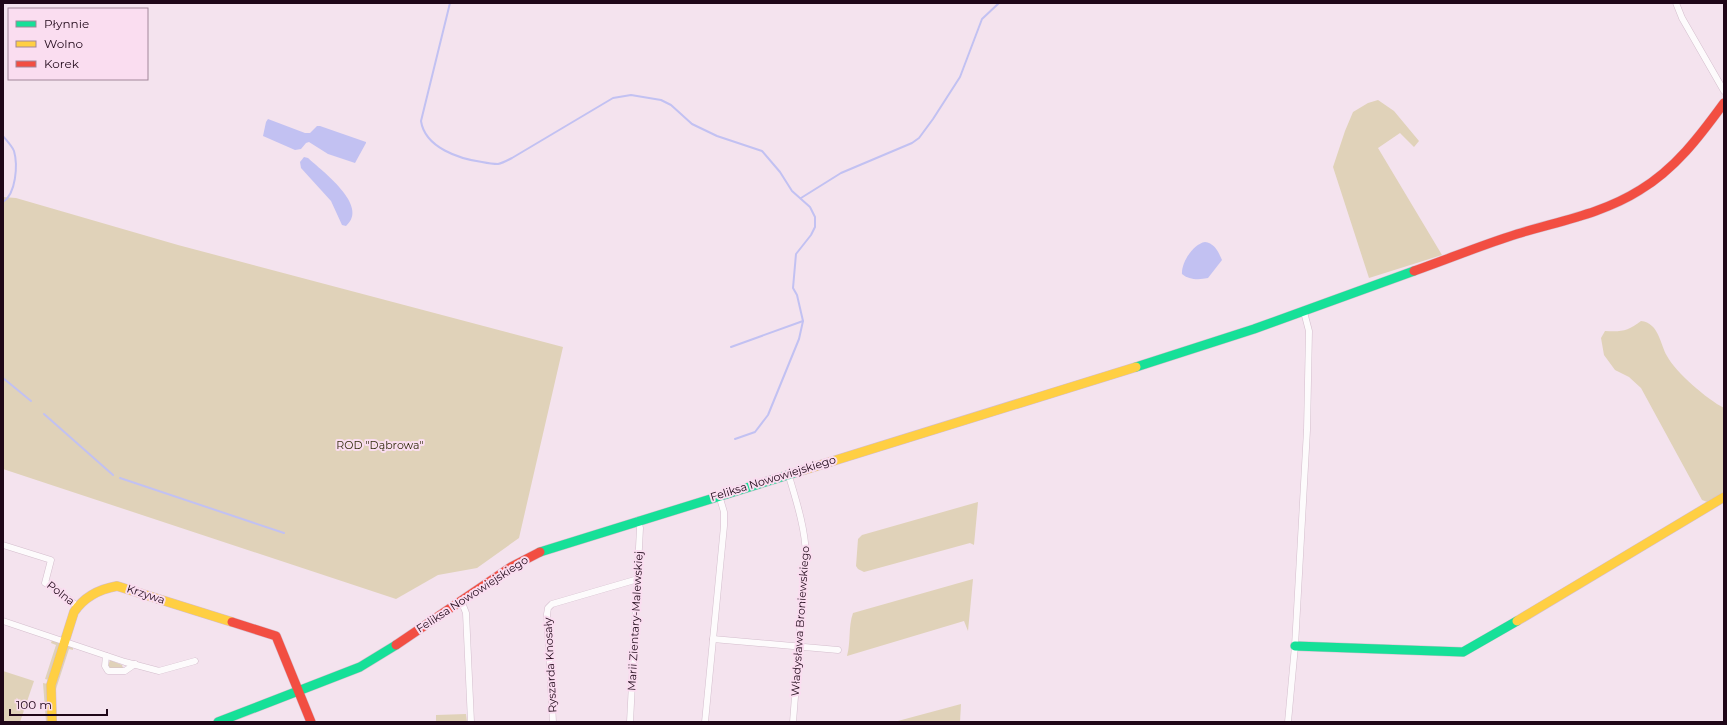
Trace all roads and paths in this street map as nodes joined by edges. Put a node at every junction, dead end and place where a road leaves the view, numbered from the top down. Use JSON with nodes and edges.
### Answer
{"nodes":[{"id":1,"x":1676,"y":3,"type":"edge"},
{"id":2,"x":1724,"y":91,"type":"edge"},
{"id":3,"x":1724,"y":103,"type":"edge"},
{"id":4,"x":1304,"y":312,"type":"junction"},
{"id":5,"x":788,"y":473,"type":"junction"},
{"id":6,"x":719,"y":494,"type":"junction"},
{"id":7,"x":1724,"y":497,"type":"edge"},
{"id":8,"x":638,"y":520,"type":"junction"},
{"id":9,"x":3,"y":545,"type":"edge"},
{"id":10,"x":638,"y":580,"type":"junction"},
{"id":11,"x":461,"y":600,"type":"junction"},
{"id":12,"x":77,"y":606,"type":"junction"},
{"id":13,"x":3,"y":621,"type":"edge"},
{"id":14,"x":713,"y":639,"type":"junction"},
{"id":15,"x":64,"y":642,"type":"junction"},
{"id":16,"x":799,"y":646,"type":"junction"},
{"id":17,"x":1295,"y":646,"type":"junction"},
{"id":18,"x":838,"y":650,"type":"dead end"},
{"id":19,"x":106,"y":656,"type":"junction"},
{"id":20,"x":195,"y":661,"type":"dead end"},
{"id":21,"x":135,"y":664,"type":"junction"},
{"id":22,"x":299,"y":691,"type":"junction"},
{"id":23,"x":52,"y":722,"type":"edge"},
{"id":24,"x":218,"y":722,"type":"edge"},
{"id":25,"x":311,"y":722,"type":"edge"},
{"id":26,"x":471,"y":722,"type":"edge"},
{"id":27,"x":552,"y":722,"type":"edge"},
{"id":28,"x":630,"y":722,"type":"edge"},
{"id":29,"x":705,"y":722,"type":"edge"},
{"id":30,"x":793,"y":722,"type":"edge"},
{"id":31,"x":1288,"y":722,"type":"edge"}],
"edges":[{"from":1,"to":2,"type":"street"},
{"from":3,"to":4,"type":"street","name":"Feliksa Nowowiejskiego"},
{"from":4,"to":5,"type":"street","name":"Feliksa Nowowiejskiego"},
{"from":4,"to":17,"type":"street"},
{"from":5,"to":6,"type":"street","name":"Feliksa Nowowiejskiego"},
{"from":5,"to":16,"type":"street","name":"Władysława Broniewskiego"},
{"from":6,"to":8,"type":"street","name":"Feliksa Nowowiejskiego"},
{"from":6,"to":14,"type":"street"},
{"from":7,"to":17,"type":"street"},
{"from":8,"to":10,"type":"street","name":"Marii Zientary-Malewskiej"},
{"from":8,"to":11,"type":"street","name":"Feliksa Nowowiejskiego"},
{"from":9,"to":12,"type":"street","name":"Polna"},
{"from":10,"to":27,"type":"street","name":"Ryszarda Knosały"},
{"from":10,"to":28,"type":"street","name":"Marii Zientary-Malewskiej"},
{"from":11,"to":22,"type":"street","name":"Feliksa Nowowiejskiego"},
{"from":11,"to":26,"type":"street"},
{"from":12,"to":15,"type":"street"},
{"from":12,"to":22,"type":"street","name":"Krzywa"},
{"from":13,"to":15,"type":"street"},
{"from":14,"to":16,"type":"street"},
{"from":14,"to":29,"type":"street"},
{"from":15,"to":19,"type":"street"},
{"from":15,"to":23,"type":"street"},
{"from":16,"to":18,"type":"street"},
{"from":16,"to":30,"type":"street","name":"Władysława Broniewskiego"},
{"from":17,"to":31,"type":"street"},
{"from":19,"to":21,"type":"street"},
{"from":19,"to":21,"type":"street"},
{"from":20,"to":21,"type":"street"},
{"from":22,"to":24,"type":"street","name":"Feliksa Nowowiejskiego"},
{"from":22,"to":25,"type":"street","name":"Krzywa"}]}
